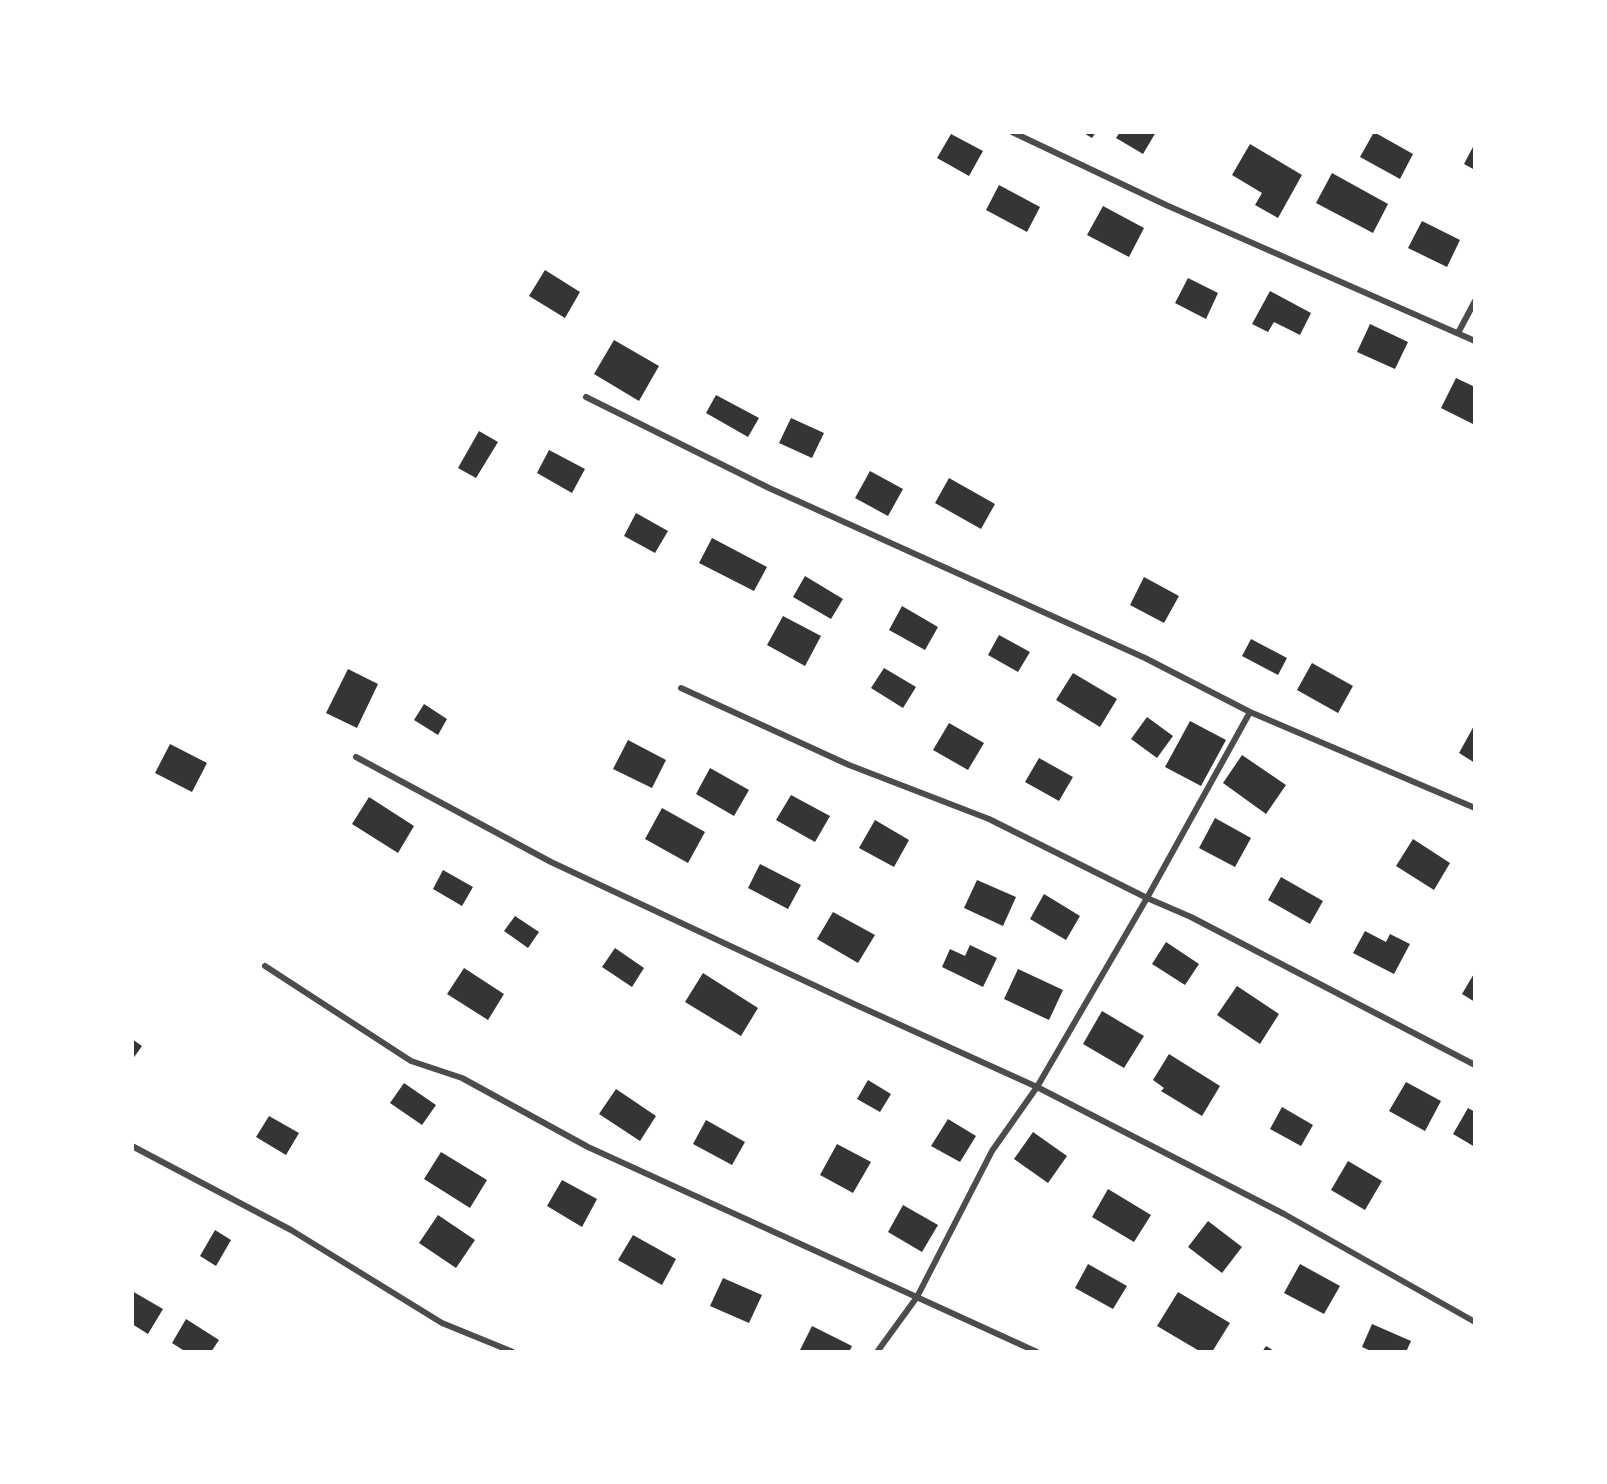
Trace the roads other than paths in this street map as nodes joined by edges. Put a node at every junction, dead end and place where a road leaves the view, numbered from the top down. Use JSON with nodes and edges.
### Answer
{"nodes":[{"id":1,"x":1012,"y":132,"type":"edge"},
{"id":2,"x":1475,"y":301,"type":"edge"},
{"id":3,"x":1458,"y":333,"type":"junction"},
{"id":4,"x":1475,"y":341,"type":"edge"},
{"id":5,"x":586,"y":397,"type":"dead end"},
{"id":6,"x":681,"y":688,"type":"dead end"},
{"id":7,"x":1250,"y":712,"type":"junction"},
{"id":8,"x":356,"y":757,"type":"dead end"},
{"id":9,"x":1475,"y":808,"type":"edge"},
{"id":10,"x":1147,"y":898,"type":"junction"},
{"id":11,"x":265,"y":966,"type":"dead end"},
{"id":12,"x":1475,"y":1065,"type":"edge"},
{"id":13,"x":1037,"y":1087,"type":"junction"},
{"id":14,"x":132,"y":1146,"type":"edge"},
{"id":15,"x":917,"y":1297,"type":"junction"},
{"id":16,"x":1475,"y":1322,"type":"edge"},
{"id":17,"x":513,"y":1352,"type":"edge"},
{"id":18,"x":877,"y":1352,"type":"edge"},
{"id":19,"x":1037,"y":1352,"type":"edge"}],
"edges":[{"from":1,"to":3,"type":"street"},
{"from":2,"to":3,"type":"street"},
{"from":3,"to":4,"type":"street"},
{"from":5,"to":7,"type":"street"},
{"from":6,"to":10,"type":"street"},
{"from":7,"to":9,"type":"street"},
{"from":7,"to":10,"type":"street"},
{"from":8,"to":13,"type":"street"},
{"from":10,"to":12,"type":"street"},
{"from":10,"to":13,"type":"street"},
{"from":11,"to":15,"type":"street"},
{"from":13,"to":15,"type":"street"},
{"from":13,"to":16,"type":"street"},
{"from":14,"to":17,"type":"street"},
{"from":15,"to":18,"type":"street"},
{"from":15,"to":19,"type":"street"}]}
